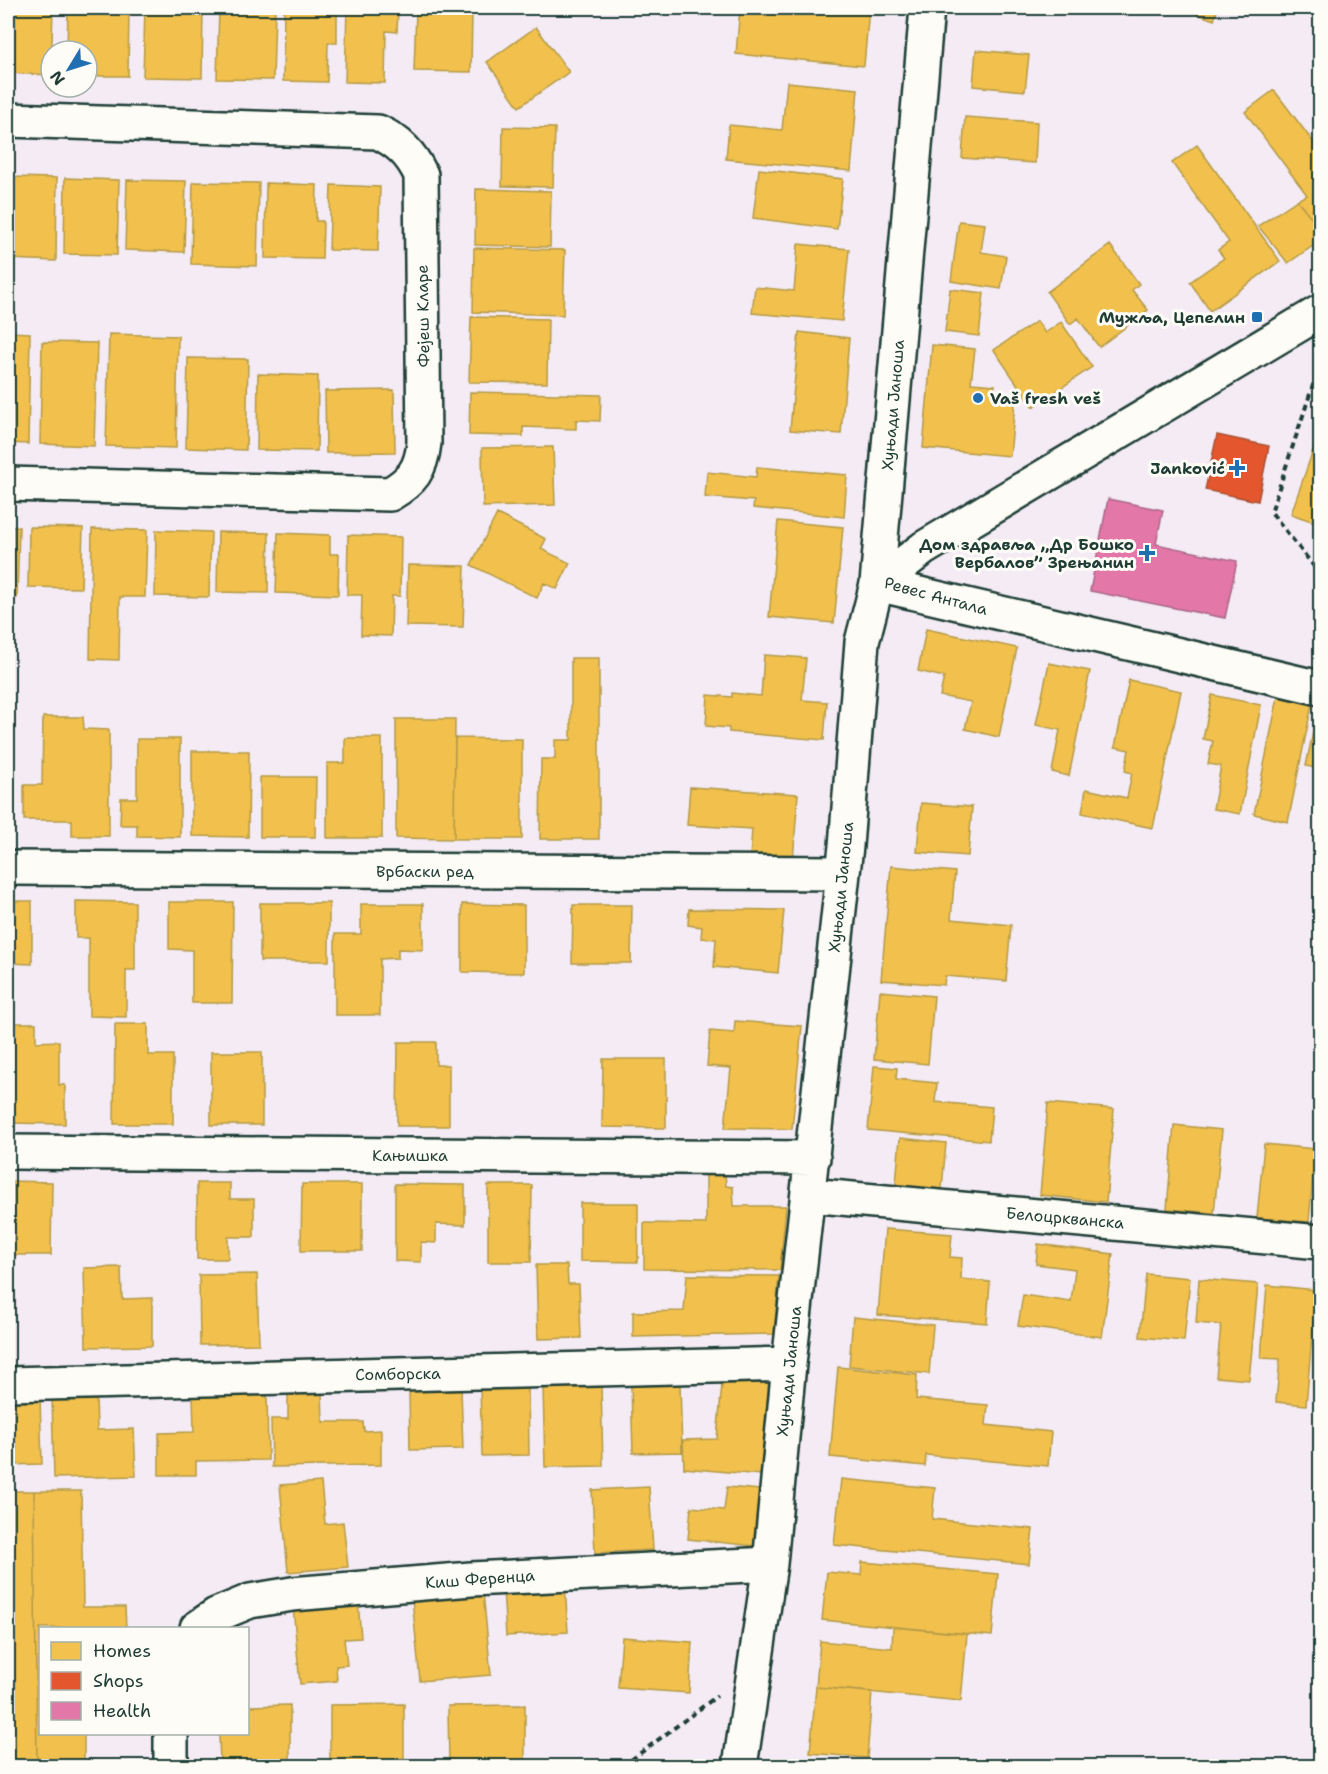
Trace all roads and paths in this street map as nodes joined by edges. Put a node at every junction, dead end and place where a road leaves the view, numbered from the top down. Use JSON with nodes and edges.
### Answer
{"nodes":[{"id":1,"x":927,"y":8,"type":"edge"},
{"id":2,"x":8,"y":120,"type":"edge"},
{"id":3,"x":1320,"y":312,"type":"edge"},
{"id":4,"x":1320,"y":364,"type":"edge"},
{"id":5,"x":8,"y":484,"type":"edge"},
{"id":6,"x":1320,"y":574,"type":"edge"},
{"id":7,"x":877,"y":584,"type":"junction"},
{"id":8,"x":1320,"y":688,"type":"edge"},
{"id":9,"x":8,"y":868,"type":"edge"},
{"id":10,"x":843,"y":873,"type":"junction"},
{"id":11,"x":8,"y":1152,"type":"edge"},
{"id":12,"x":813,"y":1158,"type":"junction"},
{"id":13,"x":809,"y":1195,"type":"junction"},
{"id":14,"x":1320,"y":1242,"type":"edge"},
{"id":15,"x":789,"y":1364,"type":"junction"},
{"id":16,"x":8,"y":1384,"type":"edge"},
{"id":17,"x":770,"y":1564,"type":"junction"},
{"id":18,"x":200,"y":1627,"type":"edge"},
{"id":19,"x":751,"y":1692,"type":"junction"},
{"id":20,"x":171,"y":1735,"type":"edge"},
{"id":21,"x":171,"y":1767,"type":"edge"},
{"id":22,"x":623,"y":1767,"type":"edge"},
{"id":23,"x":740,"y":1767,"type":"edge"}],
"edges":[{"from":1,"to":7,"type":"street","name":"Хуњади Јаноша"},
{"from":2,"to":5,"type":"street","name":"Фејеш Кларе"},
{"from":3,"to":7,"type":"street","name":"Ревес Антала"},
{"from":4,"to":6,"type":"path"},
{"from":7,"to":8,"type":"street","name":"Ревес Антала"},
{"from":7,"to":10,"type":"street","name":"Хуњади Јаноша"},
{"from":9,"to":10,"type":"street","name":"Врбаски ред"},
{"from":10,"to":12,"type":"street","name":"Хуњади Јаноша"},
{"from":11,"to":12,"type":"street","name":"Кањишка"},
{"from":12,"to":13,"type":"street","name":"Хуњади Јаноша"},
{"from":13,"to":14,"type":"street","name":"Белоцркванска"},
{"from":13,"to":15,"type":"street","name":"Хуњади Јаноша"},
{"from":15,"to":16,"type":"street","name":"Сомборска"},
{"from":15,"to":17,"type":"street","name":"Хуњади Јаноша"},
{"from":17,"to":18,"type":"street","name":"Киш Ференца"},
{"from":17,"to":19,"type":"street","name":"Хуњади Јаноша"},
{"from":19,"to":22,"type":"path"},
{"from":19,"to":23,"type":"street","name":"Хуњади Јаноша"},
{"from":20,"to":21,"type":"street"}]}
